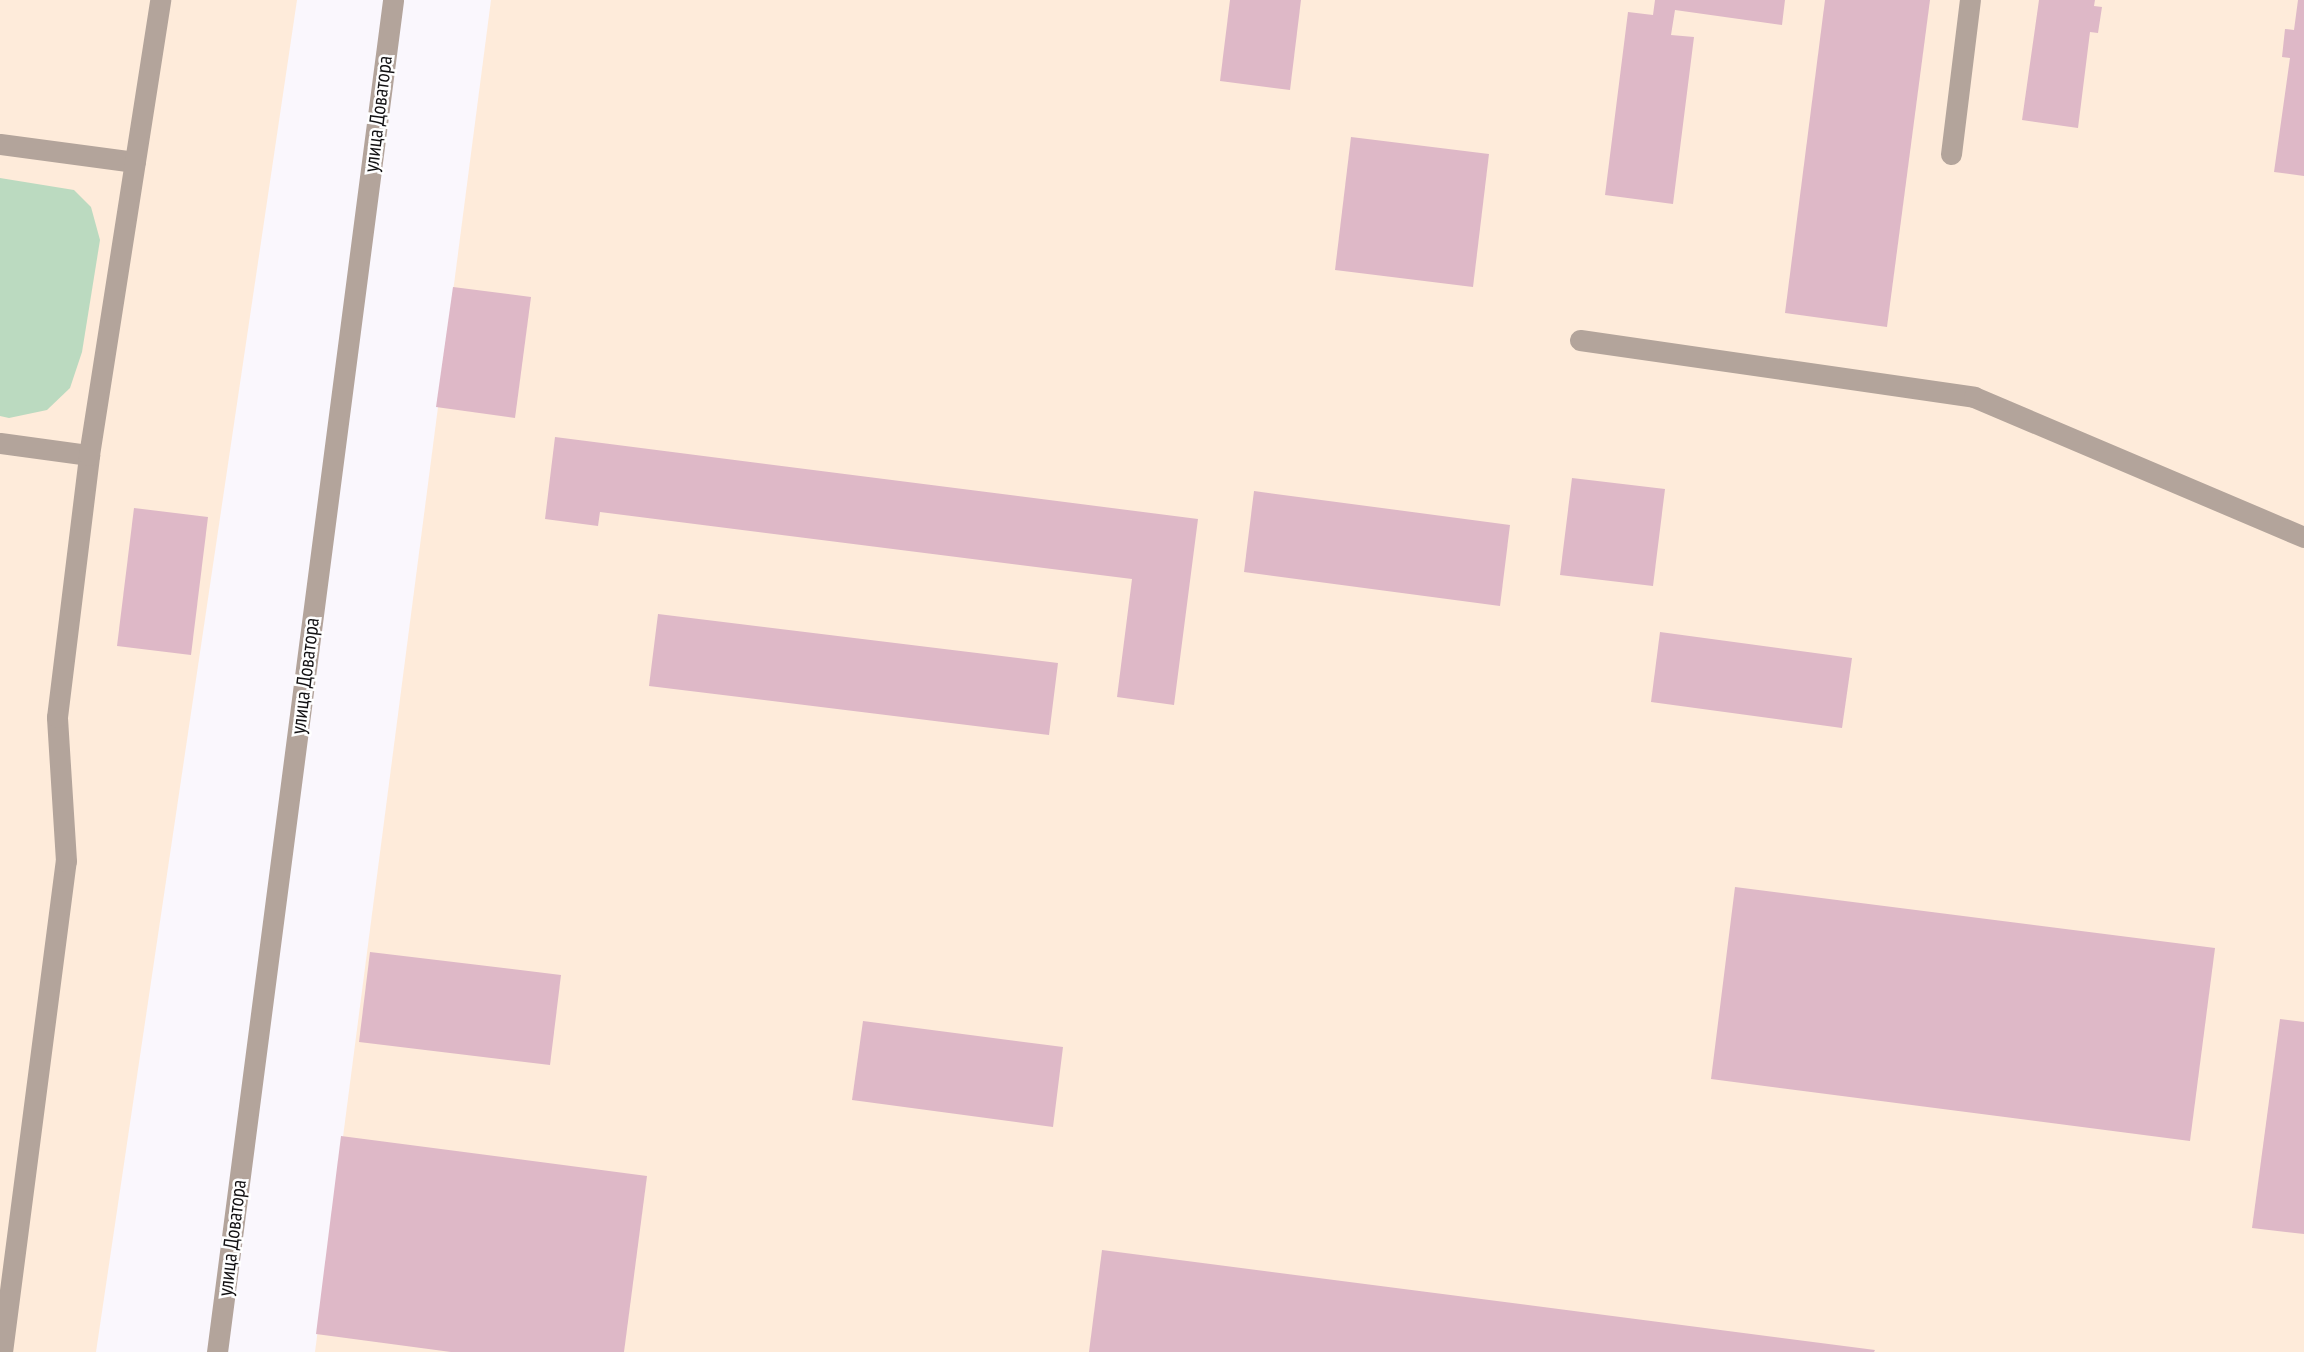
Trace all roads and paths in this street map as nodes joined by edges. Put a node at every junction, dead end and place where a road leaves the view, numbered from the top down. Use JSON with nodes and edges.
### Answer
{"nodes":[{"id":1,"x":160,"y":0,"type":"edge"},
{"id":2,"x":393,"y":0,"type":"edge"},
{"id":3,"x":1970,"y":0,"type":"edge"},
{"id":4,"x":0,"y":144,"type":"edge"},
{"id":5,"x":1951,"y":154,"type":"dead end"},
{"id":6,"x":135,"y":162,"type":"junction"},
{"id":7,"x":1580,"y":340,"type":"dead end"},
{"id":8,"x":0,"y":443,"type":"edge"},
{"id":9,"x":89,"y":454,"type":"junction"},
{"id":10,"x":2304,"y":537,"type":"edge"},
{"id":11,"x":2,"y":1352,"type":"edge"},
{"id":12,"x":218,"y":1352,"type":"edge"}],
"edges":[{"from":1,"to":6,"type":"street"},
{"from":2,"to":12,"type":"street","name":"улица Доватора"},
{"from":3,"to":5,"type":"street"},
{"from":4,"to":6,"type":"street"},
{"from":6,"to":9,"type":"street"},
{"from":7,"to":10,"type":"street"},
{"from":8,"to":9,"type":"street"},
{"from":9,"to":11,"type":"street"}]}
